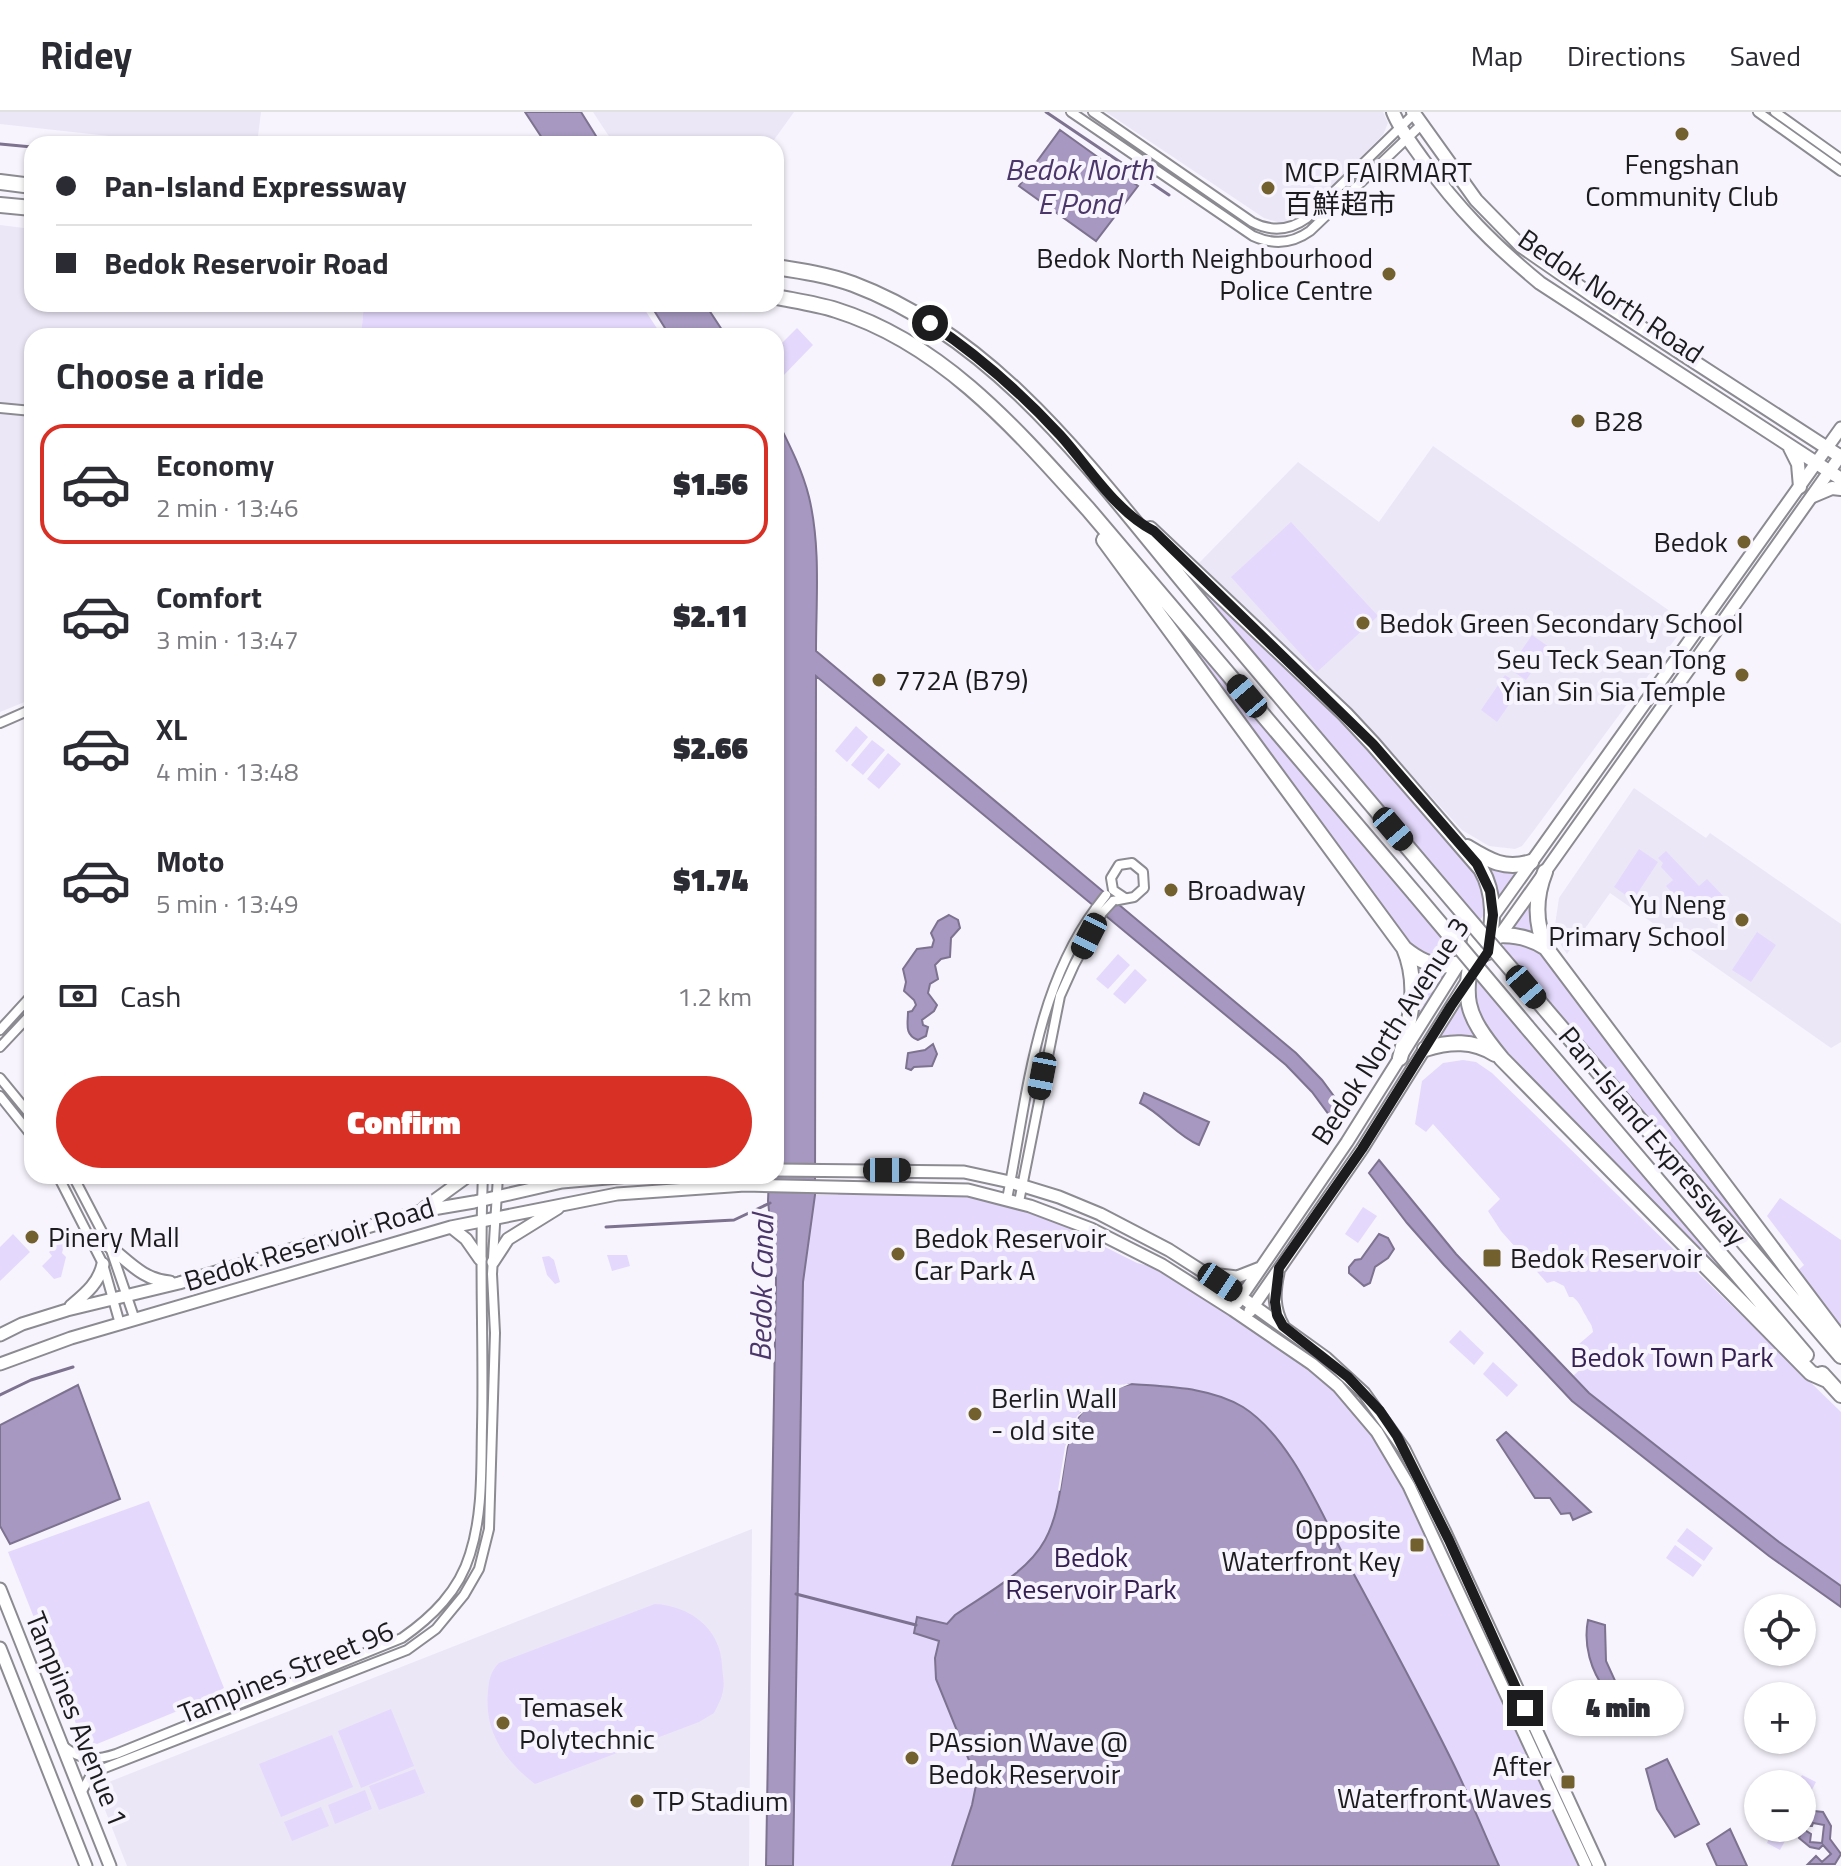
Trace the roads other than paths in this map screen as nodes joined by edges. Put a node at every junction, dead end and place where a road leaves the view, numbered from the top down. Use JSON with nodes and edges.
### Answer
{"nodes":[{"id":1,"x":1071,"y":112,"type":"edge"},
{"id":2,"x":1093,"y":112,"type":"edge"},
{"id":3,"x":1393,"y":112,"type":"edge"},
{"id":4,"x":1758,"y":112,"type":"edge"},
{"id":5,"x":1775,"y":112,"type":"edge"},
{"id":6,"x":1416,"y":117,"type":"edge"},
{"id":7,"x":1404,"y":132,"type":"junction"},
{"id":8,"x":1841,"y":159,"type":"edge"},
{"id":9,"x":1841,"y":171,"type":"edge"},
{"id":10,"x":0,"y":182,"type":"edge"},
{"id":11,"x":24,"y":185,"type":"edge"},
{"id":12,"x":1476,"y":200,"type":"junction"},
{"id":13,"x":0,"y":205,"type":"edge"},
{"id":14,"x":24,"y":207,"type":"edge"},
{"id":15,"x":1469,"y":218,"type":"junction"},
{"id":16,"x":784,"y":268,"type":"edge"},
{"id":17,"x":784,"y":299,"type":"edge"},
{"id":18,"x":0,"y":408,"type":"edge"},
{"id":19,"x":24,"y":410,"type":"edge"},
{"id":20,"x":1841,"y":428,"type":"edge"},
{"id":21,"x":1786,"y":442,"type":"junction"},
{"id":22,"x":1827,"y":449,"type":"junction"},
{"id":23,"x":1040,"y":456,"type":"junction"},
{"id":24,"x":1841,"y":456,"type":"edge"},
{"id":25,"x":1817,"y":463,"type":"junction"},
{"id":26,"x":1836,"y":475,"type":"edge"},
{"id":27,"x":1800,"y":487,"type":"junction"},
{"id":28,"x":1841,"y":489,"type":"edge"},
{"id":29,"x":1813,"y":496,"type":"junction"},
{"id":30,"x":1135,"y":521,"type":"junction"},
{"id":31,"x":24,"y":712,"type":"edge"},
{"id":32,"x":0,"y":723,"type":"edge"},
{"id":33,"x":1457,"y":839,"type":"junction"},
{"id":34,"x":1531,"y":862,"type":"junction"},
{"id":35,"x":1545,"y":872,"type":"junction"},
{"id":36,"x":1111,"y":881,"type":"junction"},
{"id":37,"x":1109,"y":898,"type":"junction"},
{"id":38,"x":1125,"y":898,"type":"junction"},
{"id":39,"x":1493,"y":915,"type":"junction"},
{"id":40,"x":1496,"y":934,"type":"junction"},
{"id":41,"x":1475,"y":940,"type":"junction"},
{"id":42,"x":1404,"y":948,"type":"junction"},
{"id":43,"x":1546,"y":948,"type":"junction"},
{"id":44,"x":1488,"y":952,"type":"junction"},
{"id":45,"x":1465,"y":961,"type":"junction"},
{"id":46,"x":1468,"y":980,"type":"junction"},
{"id":47,"x":24,"y":1004,"type":"edge"},
{"id":48,"x":24,"y":1022,"type":"edge"},
{"id":49,"x":0,"y":1030,"type":"edge"},
{"id":50,"x":0,"y":1047,"type":"edge"},
{"id":51,"x":1425,"y":1049,"type":"junction"},
{"id":52,"x":1400,"y":1058,"type":"junction"},
{"id":53,"x":1502,"y":1059,"type":"junction"},
{"id":54,"x":0,"y":1078,"type":"edge"},
{"id":55,"x":0,"y":1096,"type":"edge"},
{"id":56,"x":24,"y":1107,"type":"edge"},
{"id":57,"x":24,"y":1126,"type":"edge"},
{"id":58,"x":784,"y":1170,"type":"edge"},
{"id":59,"x":62,"y":1184,"type":"edge"},
{"id":60,"x":77,"y":1184,"type":"edge"},
{"id":61,"x":457,"y":1184,"type":"edge"},
{"id":62,"x":483,"y":1184,"type":"edge"},
{"id":63,"x":498,"y":1184,"type":"edge"},
{"id":64,"x":554,"y":1184,"type":"edge"},
{"id":65,"x":1016,"y":1184,"type":"junction"},
{"id":66,"x":545,"y":1185,"type":"joint"},
{"id":67,"x":497,"y":1197,"type":"junction"},
{"id":68,"x":482,"y":1200,"type":"junction"},
{"id":69,"x":1013,"y":1201,"type":"junction"},
{"id":70,"x":565,"y":1204,"type":"junction"},
{"id":71,"x":421,"y":1211,"type":"junction"},
{"id":72,"x":495,"y":1217,"type":"junction"},
{"id":73,"x":481,"y":1220,"type":"junction"},
{"id":74,"x":451,"y":1227,"type":"junction"},
{"id":75,"x":110,"y":1247,"type":"junction"},
{"id":76,"x":480,"y":1259,"type":"junction"},
{"id":77,"x":493,"y":1262,"type":"junction"},
{"id":78,"x":103,"y":1264,"type":"junction"},
{"id":79,"x":1261,"y":1268,"type":"junction"},
{"id":80,"x":1279,"y":1268,"type":"junction"},
{"id":81,"x":1207,"y":1273,"type":"junction"},
{"id":82,"x":179,"y":1283,"type":"junction"},
{"id":83,"x":129,"y":1296,"type":"junction"},
{"id":84,"x":1241,"y":1297,"type":"junction"},
{"id":85,"x":113,"y":1299,"type":"junction"},
{"id":86,"x":1254,"y":1306,"type":"junction"},
{"id":87,"x":67,"y":1310,"type":"junction"},
{"id":88,"x":1233,"y":1310,"type":"junction"},
{"id":89,"x":1245,"y":1318,"type":"junction"},
{"id":90,"x":135,"y":1320,"type":"junction"},
{"id":91,"x":120,"y":1324,"type":"junction"},
{"id":92,"x":1283,"y":1326,"type":"junction"},
{"id":93,"x":0,"y":1335,"type":"edge"},
{"id":94,"x":1841,"y":1340,"type":"edge"},
{"id":95,"x":1841,"y":1356,"type":"edge"},
{"id":96,"x":0,"y":1364,"type":"edge"},
{"id":97,"x":1827,"y":1380,"type":"junction"},
{"id":98,"x":1841,"y":1395,"type":"edge"},
{"id":99,"x":1444,"y":1530,"type":"junction"},
{"id":100,"x":1438,"y":1545,"type":"junction"},
{"id":101,"x":1,"y":1595,"type":"edge"},
{"id":102,"x":0,"y":1648,"type":"edge"},
{"id":103,"x":59,"y":1743,"type":"junction"},
{"id":104,"x":81,"y":1794,"type":"junction"},
{"id":105,"x":89,"y":1813,"type":"junction"},
{"id":106,"x":69,"y":1823,"type":"junction"},
{"id":107,"x":86,"y":1866,"type":"edge"},
{"id":108,"x":110,"y":1866,"type":"edge"},
{"id":109,"x":1586,"y":1866,"type":"edge"},
{"id":110,"x":1599,"y":1866,"type":"edge"}],
"edges":[{"from":1,"to":7,"type":"street"},
{"from":2,"to":7,"type":"street"},
{"from":3,"to":7,"type":"main road","name":"Bedok North Road"},
{"from":4,"to":9,"type":"street"},
{"from":5,"to":8,"type":"street"},
{"from":6,"to":7,"type":"street"},
{"from":6,"to":12,"type":"main road","name":"Bedok North Road"},
{"from":7,"to":15,"type":"main road","name":"Bedok North Road"},
{"from":10,"to":11,"type":"highway"},
{"from":12,"to":15,"type":"main road"},
{"from":12,"to":22,"type":"main road","name":"Bedok North Road"},
{"from":13,"to":14,"type":"highway"},
{"from":15,"to":21,"type":"main road","name":"Bedok North Road"},
{"from":16,"to":30,"type":"highway","name":"Pan-Island Expressway"},
{"from":17,"to":23,"type":"highway","name":"Pan-Island Expressway"},
{"from":18,"to":19,"type":"street"},
{"from":20,"to":22,"type":"main road","name":"Bedok North Avenue 3"},
{"from":21,"to":25,"type":"main road","name":"Bedok North Road"},
{"from":21,"to":27,"type":"main road"},
{"from":22,"to":24,"type":"main road","name":"Bedok North Road"},
{"from":22,"to":25,"type":"main road","name":"Bedok North Avenue 3"},
{"from":23,"to":42,"type":"highway"},
{"from":23,"to":97,"type":"highway","name":"Pan-Island Expressway","bridge":true},
{"from":24,"to":26,"type":"main road","name":"Bedok North Avenue 3"},
{"from":25,"to":26,"type":"main road","name":"Bedok North Road"},
{"from":25,"to":27,"type":"main road","name":"Bedok North Avenue 3"},
{"from":26,"to":29,"type":"main road","name":"Bedok North Avenue 3"},
{"from":27,"to":34,"type":"main road","name":"Bedok North Avenue 3"},
{"from":28,"to":29,"type":"main road"},
{"from":29,"to":35,"type":"main road","name":"Bedok North Avenue 3"},
{"from":30,"to":33,"type":"highway"},
{"from":30,"to":95,"type":"highway","name":"Pan-Island Expressway","bridge":true},
{"from":31,"to":32,"type":"street"},
{"from":33,"to":34,"type":"highway"},
{"from":33,"to":39,"type":"highway"},
{"from":34,"to":39,"type":"main road","name":"Bedok North Avenue 3"},
{"from":35,"to":40,"type":"main road","name":"Bedok North Avenue 3"},
{"from":35,"to":43,"type":"highway"},
{"from":36,"to":37,"type":"street"},
{"from":36,"to":38,"type":"street"},
{"from":36,"to":38,"type":"street"},
{"from":37,"to":38,"type":"street"},
{"from":37,"to":65,"type":"street","bridge":true},
{"from":39,"to":40,"type":"highway"},
{"from":39,"to":41,"type":"main road","name":"Bedok North Avenue 3"},
{"from":40,"to":41,"type":"highway"},
{"from":40,"to":43,"type":"highway"},
{"from":40,"to":44,"type":"highway"},
{"from":41,"to":45,"type":"highway"},
{"from":42,"to":45,"type":"highway"},
{"from":42,"to":52,"type":"highway"},
{"from":43,"to":94,"type":"highway"},
{"from":44,"to":45,"type":"highway"},
{"from":44,"to":46,"type":"main road","name":"Bedok North Avenue 3"},
{"from":45,"to":46,"type":"highway"},
{"from":45,"to":52,"type":"main road","name":"Bedok North Avenue 3"},
{"from":46,"to":51,"type":"main road","name":"Bedok North Avenue 3"},
{"from":46,"to":53,"type":"highway"},
{"from":47,"to":49,"type":"street"},
{"from":48,"to":50,"type":"street"},
{"from":51,"to":53,"type":"highway"},
{"from":51,"to":80,"type":"main road","name":"Bedok North Avenue 3"},
{"from":52,"to":79,"type":"main road","name":"Bedok North Avenue 3"},
{"from":53,"to":97,"type":"highway"},
{"from":54,"to":56,"type":"street"},
{"from":55,"to":57,"type":"street"},
{"from":58,"to":65,"type":"main road"},
{"from":59,"to":78,"type":"street"},
{"from":60,"to":75,"type":"street"},
{"from":61,"to":71,"type":"main road"},
{"from":62,"to":68,"type":"street","name":"Tampines Street 96"},
{"from":63,"to":67,"type":"street","name":"Tampines Street 96"},
{"from":64,"to":66,"type":"main road","name":"Bedok Reservoir Road"},
{"from":65,"to":69,"type":"street"},
{"from":65,"to":81,"type":"main road"},
{"from":66,"to":67,"type":"main road","name":"Bedok Reservoir Road"},
{"from":67,"to":68,"type":"main road","name":"Bedok Reservoir Road"},
{"from":67,"to":72,"type":"street","name":"Tampines Street 96"},
{"from":68,"to":71,"type":"main road","name":"Bedok Reservoir Road"},
{"from":68,"to":73,"type":"street","name":"Tampines Street 96"},
{"from":69,"to":70,"type":"main road","name":"Bedok Reservoir Road"},
{"from":69,"to":88,"type":"main road","name":"Bedok Reservoir Road"},
{"from":70,"to":72,"type":"main road","name":"Bedok Reservoir Road"},
{"from":70,"to":77,"type":"main road"},
{"from":71,"to":82,"type":"main road","name":"Bedok Reservoir Road"},
{"from":72,"to":73,"type":"main road","name":"Bedok Reservoir Road"},
{"from":72,"to":77,"type":"street","name":"Tampines Street 96"},
{"from":73,"to":74,"type":"main road","name":"Bedok Reservoir Road"},
{"from":73,"to":76,"type":"street","name":"Tampines Street 96"},
{"from":74,"to":76,"type":"main road"},
{"from":74,"to":90,"type":"main road","name":"Bedok Reservoir Road"},
{"from":75,"to":82,"type":"main road"},
{"from":75,"to":83,"type":"street"},
{"from":76,"to":103,"type":"street","name":"Tampines Street 96"},
{"from":77,"to":104,"type":"street","name":"Tampines Street 96"},
{"from":78,"to":85,"type":"street"},
{"from":78,"to":87,"type":"main road"},
{"from":79,"to":81,"type":"main road"},
{"from":79,"to":84,"type":"main road","name":"Bedok North Avenue 3"},
{"from":80,"to":86,"type":"main road","name":"Bedok North Avenue 3"},
{"from":80,"to":92,"type":"main road"},
{"from":81,"to":84,"type":"main road"},
{"from":82,"to":83,"type":"main road","name":"Bedok Reservoir Road"},
{"from":83,"to":85,"type":"main road","name":"Bedok Reservoir Road"},
{"from":83,"to":90,"type":"street"},
{"from":84,"to":86,"type":"main road"},
{"from":84,"to":88,"type":"main road","name":"Bedok North Avenue 3"},
{"from":85,"to":87,"type":"main road","name":"Bedok Reservoir Road"},
{"from":85,"to":91,"type":"street"},
{"from":86,"to":89,"type":"main road","name":"Bedok North Avenue 3"},
{"from":86,"to":92,"type":"main road"},
{"from":87,"to":93,"type":"main road","name":"Bedok Reservoir Road"},
{"from":88,"to":89,"type":"main road","name":"Bedok Reservoir Road"},
{"from":89,"to":100,"type":"main road","name":"Bedok Reservoir Road"},
{"from":90,"to":91,"type":"main road","name":"Bedok Reservoir Road"},
{"from":91,"to":96,"type":"main road","name":"Bedok Reservoir Road"},
{"from":92,"to":99,"type":"main road"},
{"from":97,"to":98,"type":"highway","name":"Pan-Island Expressway"},
{"from":99,"to":100,"type":"main road"},
{"from":99,"to":110,"type":"main road"},
{"from":100,"to":109,"type":"main road","name":"Bedok Reservoir Road"},
{"from":101,"to":103,"type":"main road","name":"Tampines Avenue 1"},
{"from":102,"to":106,"type":"main road","name":"Tampines Avenue 1"},
{"from":103,"to":104,"type":"main road","name":"Tampines Avenue 1"},
{"from":104,"to":105,"type":"main road","name":"Tampines Avenue 1"},
{"from":105,"to":106,"type":"main road"},
{"from":105,"to":108,"type":"main road","name":"Tampines Avenue 1"},
{"from":106,"to":107,"type":"main road","name":"Tampines Avenue 1"}]}
